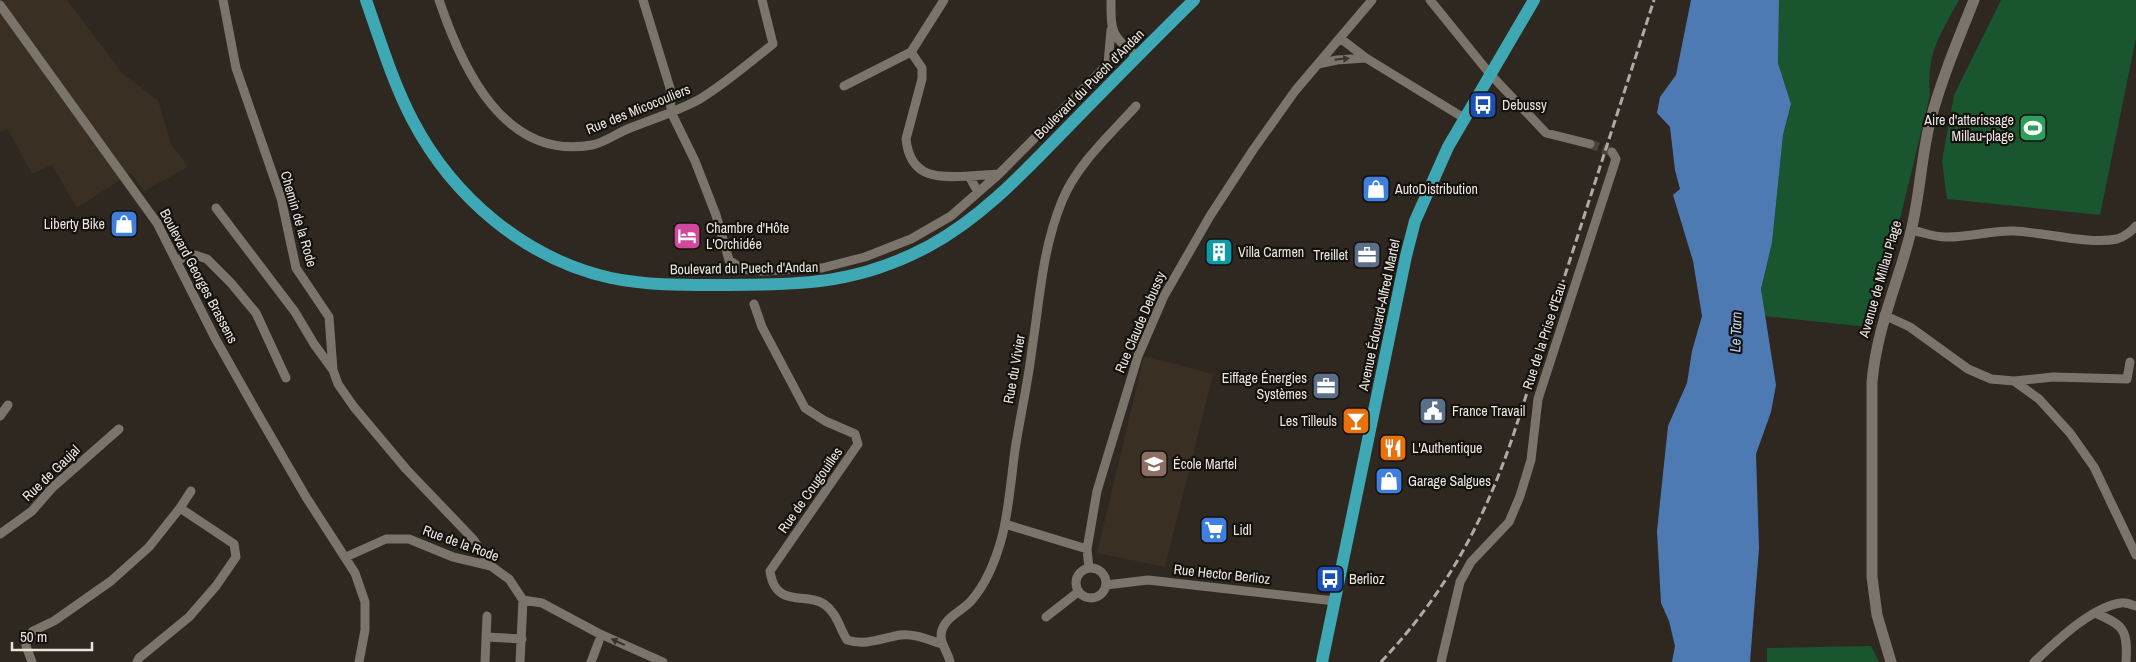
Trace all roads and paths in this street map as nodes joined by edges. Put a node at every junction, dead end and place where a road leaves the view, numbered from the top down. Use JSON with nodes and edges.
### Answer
{"nodes":[{"id":1,"x":223,"y":0,"type":"edge"},
{"id":2,"x":366,"y":0,"type":"edge"},
{"id":3,"x":438,"y":0,"type":"edge"},
{"id":4,"x":643,"y":0,"type":"edge"},
{"id":5,"x":762,"y":0,"type":"edge"},
{"id":6,"x":944,"y":0,"type":"edge"},
{"id":7,"x":1111,"y":0,"type":"edge"},
{"id":8,"x":1194,"y":0,"type":"edge"},
{"id":9,"x":1372,"y":0,"type":"edge"},
{"id":10,"x":1430,"y":0,"type":"edge"},
{"id":11,"x":1534,"y":0,"type":"edge"},
{"id":12,"x":1974,"y":0,"type":"edge"},
{"id":13,"x":0,"y":5,"type":"edge"},
{"id":14,"x":1111,"y":30,"type":"junction"},
{"id":15,"x":1340,"y":38,"type":"junction"},
{"id":16,"x":911,"y":52,"type":"junction"},
{"id":17,"x":1138,"y":57,"type":"junction"},
{"id":18,"x":1366,"y":58,"type":"junction"},
{"id":19,"x":1318,"y":64,"type":"junction"},
{"id":20,"x":1490,"y":74,"type":"junction"},
{"id":21,"x":844,"y":86,"type":"dead end"},
{"id":22,"x":1136,"y":106,"type":"dead end"},
{"id":23,"x":671,"y":112,"type":"junction"},
{"id":24,"x":1464,"y":118,"type":"junction"},
{"id":25,"x":1590,"y":144,"type":"tunnel mouth"},
{"id":26,"x":1612,"y":152,"type":"dead end"},
{"id":27,"x":999,"y":174,"type":"junction"},
{"id":28,"x":969,"y":176,"type":"junction"},
{"id":29,"x":978,"y":192,"type":"junction"},
{"id":30,"x":216,"y":208,"type":"dead end"},
{"id":31,"x":2136,"y":226,"type":"edge"},
{"id":32,"x":1911,"y":230,"type":"junction"},
{"id":33,"x":176,"y":260,"type":"junction"},
{"id":34,"x":754,"y":304,"type":"dead end"},
{"id":35,"x":1884,"y":315,"type":"junction"},
{"id":36,"x":2130,"y":362,"type":"dead end"},
{"id":37,"x":334,"y":370,"type":"junction"},
{"id":38,"x":286,"y":378,"type":"dead end"},
{"id":39,"x":2014,"y":381,"type":"junction"},
{"id":40,"x":8,"y":406,"type":"dead end"},
{"id":41,"x":0,"y":416,"type":"edge"},
{"id":42,"x":119,"y":429,"type":"dead end"},
{"id":43,"x":191,"y":490,"type":"dead end"},
{"id":44,"x":180,"y":508,"type":"junction"},
{"id":45,"x":1005,"y":524,"type":"junction"},
{"id":46,"x":0,"y":534,"type":"edge"},
{"id":47,"x":1087,"y":548,"type":"junction"},
{"id":48,"x":2136,"y":555,"type":"edge"},
{"id":49,"x":346,"y":557,"type":"junction"},
{"id":50,"x":491,"y":566,"type":"junction"},
{"id":51,"x":1089,"y":568,"type":"junction"},
{"id":52,"x":1106,"y":584,"type":"junction"},
{"id":53,"x":1078,"y":592,"type":"junction"},
{"id":54,"x":523,"y":600,"type":"junction"},
{"id":55,"x":1335,"y":601,"type":"junction"},
{"id":56,"x":2136,"y":606,"type":"edge"},
{"id":57,"x":2095,"y":613,"type":"junction"},
{"id":58,"x":487,"y":616,"type":"dead end"},
{"id":59,"x":1046,"y":617,"type":"dead end"},
{"id":60,"x":486,"y":637,"type":"junction"},
{"id":61,"x":522,"y":639,"type":"junction"},
{"id":62,"x":599,"y":641,"type":"dead end"},
{"id":63,"x":942,"y":644,"type":"junction"},
{"id":64,"x":32,"y":662,"type":"edge"},
{"id":65,"x":137,"y":662,"type":"edge"},
{"id":66,"x":359,"y":662,"type":"edge"},
{"id":67,"x":485,"y":662,"type":"edge"},
{"id":68,"x":520,"y":662,"type":"edge"},
{"id":69,"x":591,"y":662,"type":"edge"},
{"id":70,"x":663,"y":662,"type":"edge"},
{"id":71,"x":950,"y":662,"type":"edge"},
{"id":72,"x":1322,"y":662,"type":"edge"},
{"id":73,"x":1441,"y":662,"type":"edge"},
{"id":74,"x":1891,"y":662,"type":"edge"},
{"id":75,"x":2034,"y":662,"type":"edge"},
{"id":76,"x":2126,"y":662,"type":"edge"}],
"edges":[{"from":1,"to":37,"type":"street","name":"Chemin de la Rode"},
{"from":2,"to":17,"type":"main road","name":"Boulevard du Puech d'Andan"},
{"from":3,"to":23,"type":"street","name":"Rue des Micocouliers"},
{"from":4,"to":23,"type":"street"},
{"from":5,"to":23,"type":"street","name":"Rue des Micocouliers"},
{"from":6,"to":16,"type":"street"},
{"from":7,"to":14,"type":"street"},
{"from":8,"to":17,"type":"main road","name":"Boulevard du Puech d'Andan"},
{"from":9,"to":15,"type":"street","name":"Rue Claude Debussy"},
{"from":10,"to":20,"type":"street"},
{"from":11,"to":20,"type":"main road","name":"Avenue Édouard-Alfred Martel"},
{"from":12,"to":32,"type":"street","name":"Avenue de Millau Plage"},
{"from":13,"to":33,"type":"street","name":"Boulevard Georges Brassens"},
{"from":14,"to":17,"type":"street"},
{"from":14,"to":27,"type":"street"},
{"from":15,"to":18,"type":"street"},
{"from":15,"to":19,"type":"street","name":"Rue Claude Debussy"},
{"from":16,"to":21,"type":"street"},
{"from":16,"to":28,"type":"street"},
{"from":19,"to":18,"type":"street","one_way":true},
{"from":18,"to":24,"type":"street"},
{"from":19,"to":47,"type":"street","name":"Rue Claude Debussy"},
{"from":20,"to":24,"type":"main road","name":"Avenue Édouard-Alfred Martel"},
{"from":20,"to":25,"type":"street"},
{"from":22,"to":45,"type":"street","name":"Rue du Vivier"},
{"from":23,"to":29,"type":"street"},
{"from":24,"to":55,"type":"main road","name":"Avenue Édouard-Alfred Martel"},
{"from":26,"to":73,"type":"street","name":"Rue de la Prise d'Eau"},
{"from":27,"to":28,"type":"street"},
{"from":27,"to":29,"type":"street"},
{"from":28,"to":29,"type":"street"},
{"from":30,"to":37,"type":"street"},
{"from":31,"to":32,"type":"street"},
{"from":32,"to":35,"type":"street","name":"Avenue de Millau Plage"},
{"from":33,"to":38,"type":"street"},
{"from":33,"to":49,"type":"street","name":"Boulevard Georges Brassens"},
{"from":34,"to":63,"type":"street","name":"Rue de Cougouilles"},
{"from":35,"to":39,"type":"street"},
{"from":35,"to":74,"type":"street","name":"Avenue de Millau Plage"},
{"from":36,"to":39,"type":"street"},
{"from":37,"to":50,"type":"street","name":"Chemin de la Rode"},
{"from":39,"to":48,"type":"street"},
{"from":40,"to":41,"type":"street"},
{"from":42,"to":46,"type":"street","name":"Rue de Gaujal"},
{"from":43,"to":44,"type":"street"},
{"from":44,"to":64,"type":"street"},
{"from":44,"to":65,"type":"street"},
{"from":45,"to":47,"type":"street"},
{"from":45,"to":63,"type":"street","name":"Rue du Vivier"},
{"from":47,"to":51,"type":"street","name":"Rue Claude Debussy"},
{"from":49,"to":50,"type":"street","name":"Rue de la Rode"},
{"from":49,"to":66,"type":"street","name":"Boulevard Georges Brassens"},
{"from":50,"to":54,"type":"street","name":"Rue de la Rode"},
{"from":51,"to":52,"type":"street"},
{"from":51,"to":53,"type":"street"},
{"from":52,"to":53,"type":"street"},
{"from":52,"to":55,"type":"street","name":"Rue Hector Berlioz"},
{"from":53,"to":59,"type":"street"},
{"from":54,"to":61,"type":"street"},
{"from":70,"to":54,"type":"street","one_way":true},
{"from":55,"to":72,"type":"main road","name":"Avenue Édouard-Alfred Martel"},
{"from":56,"to":57,"type":"street"},
{"from":57,"to":75,"type":"street"},
{"from":57,"to":76,"type":"street"},
{"from":58,"to":60,"type":"street"},
{"from":60,"to":61,"type":"street"},
{"from":60,"to":67,"type":"street"},
{"from":61,"to":68,"type":"street"},
{"from":62,"to":69,"type":"street"},
{"from":63,"to":71,"type":"street"}]}
